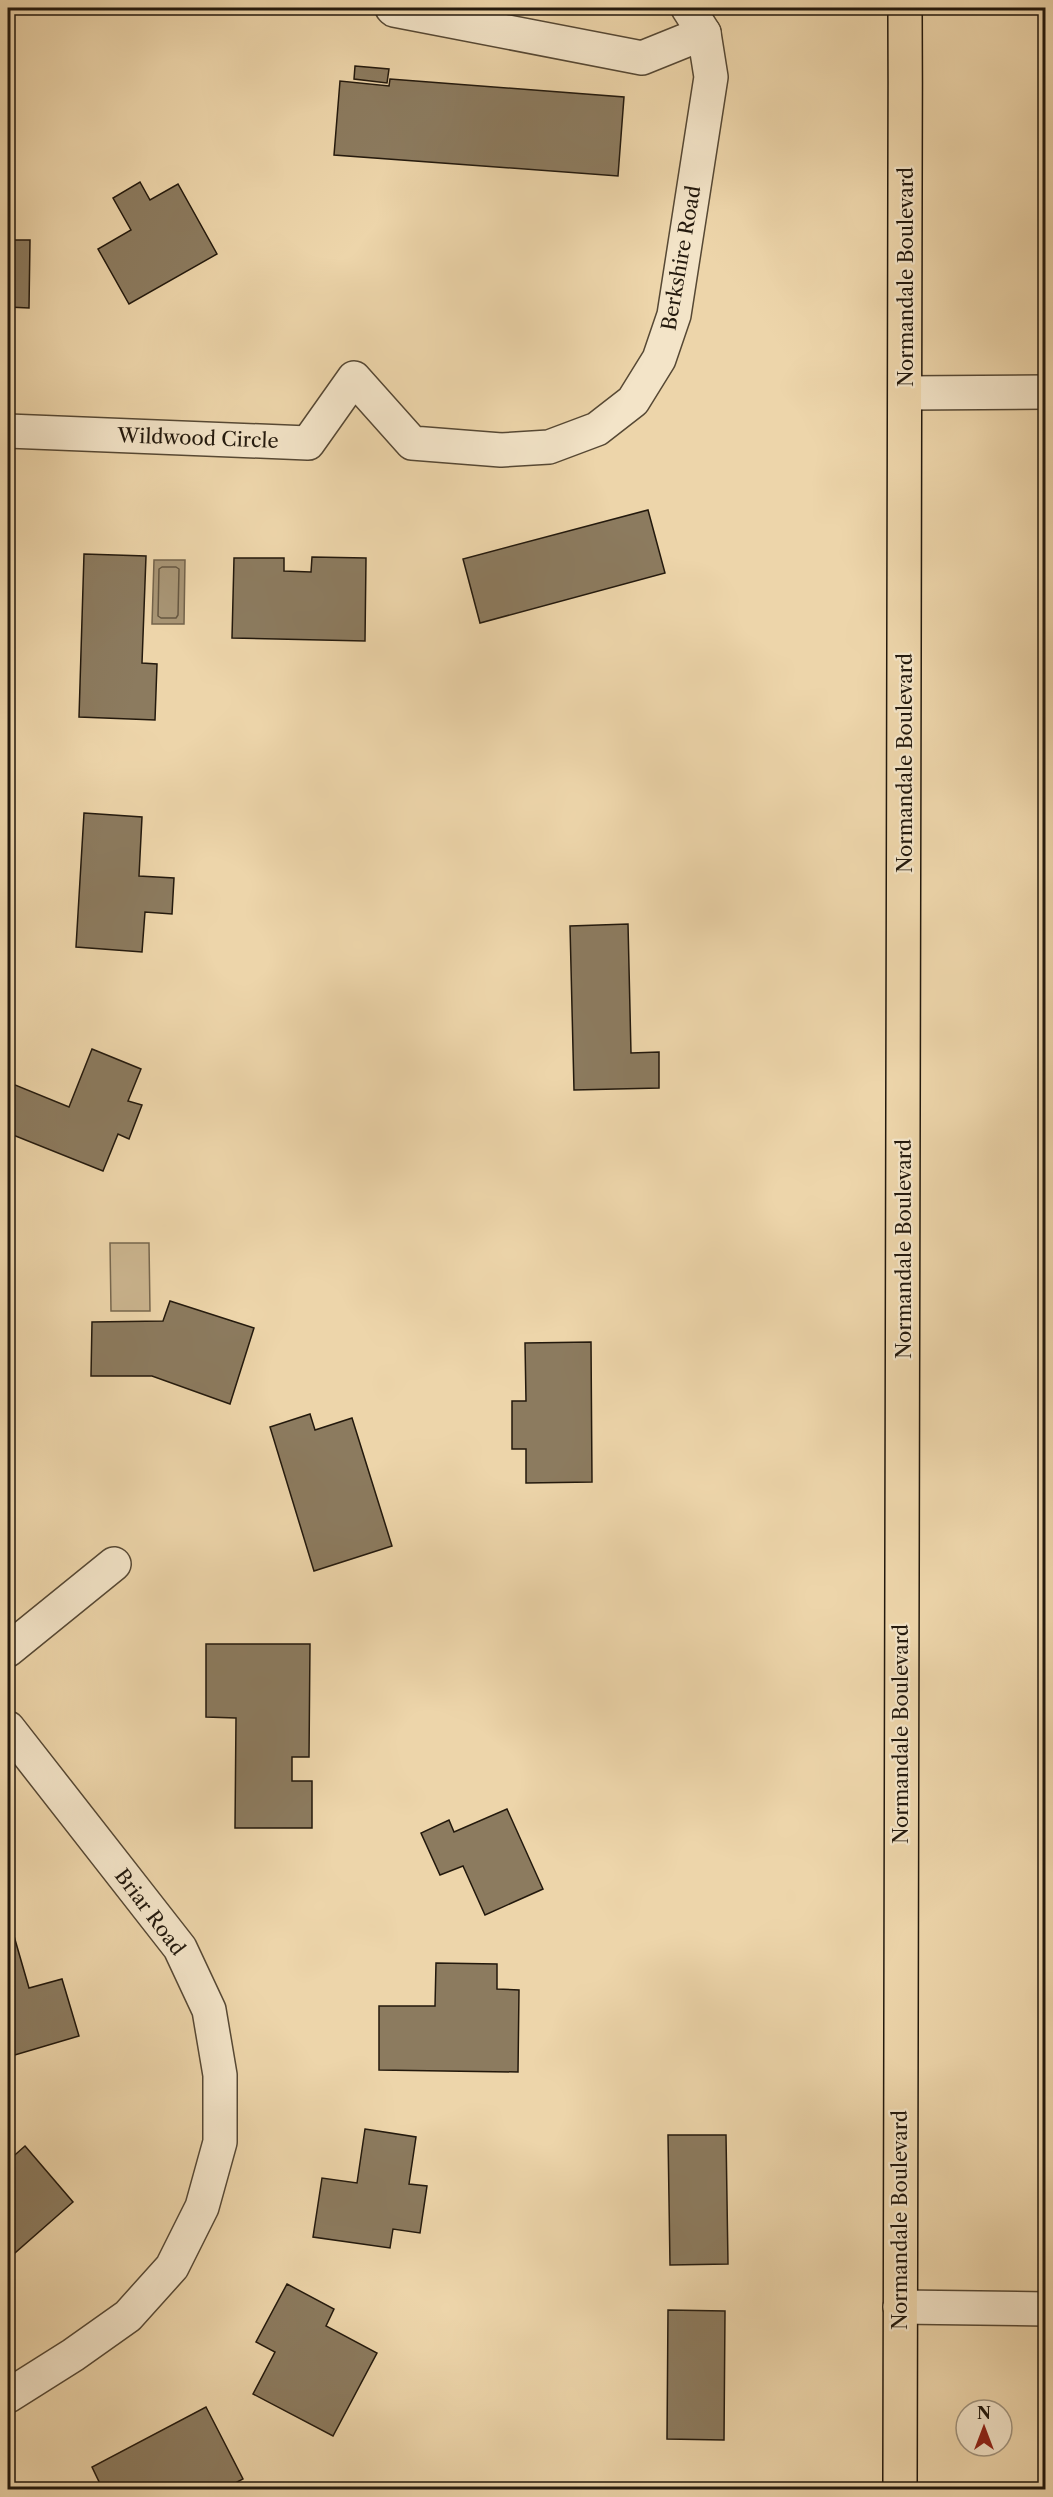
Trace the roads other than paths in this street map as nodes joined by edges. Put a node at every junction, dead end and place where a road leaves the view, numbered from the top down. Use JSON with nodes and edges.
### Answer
{"nodes":[{"id":1,"x":392,"y":8,"type":"edge"},
{"id":2,"x":905,"y":8,"type":"edge"},
{"id":3,"x":696,"y":20,"type":"edge"},
{"id":4,"x":354,"y":378,"type":"joint"},
{"id":5,"x":1046,"y":392,"type":"edge"},
{"id":6,"x":907,"y":393,"type":"junction"},
{"id":7,"x":8,"y":431,"type":"edge"},
{"id":8,"x":114,"y":1564,"type":"dead end"},
{"id":9,"x":8,"y":1650,"type":"edge"},
{"id":10,"x":8,"y":1728,"type":"edge"},
{"id":11,"x":900,"y":2307,"type":"junction"},
{"id":12,"x":1046,"y":2309,"type":"edge"},
{"id":13,"x":8,"y":2396,"type":"edge"},
{"id":14,"x":900,"y":2490,"type":"edge"}],
"edges":[{"from":1,"to":3,"type":"street"},
{"from":2,"to":6,"type":"main road","name":"Normandale Boulevard"},
{"from":3,"to":4,"type":"street","name":"Berkshire Road"},
{"from":4,"to":7,"type":"street","name":"Wildwood Circle"},
{"from":5,"to":6,"type":"street"},
{"from":6,"to":11,"type":"main road","name":"Normandale Boulevard"},
{"from":8,"to":9,"type":"street"},
{"from":10,"to":13,"type":"street","name":"Briar Road"},
{"from":11,"to":12,"type":"street"},
{"from":11,"to":14,"type":"main road","name":"Normandale Boulevard"}]}
